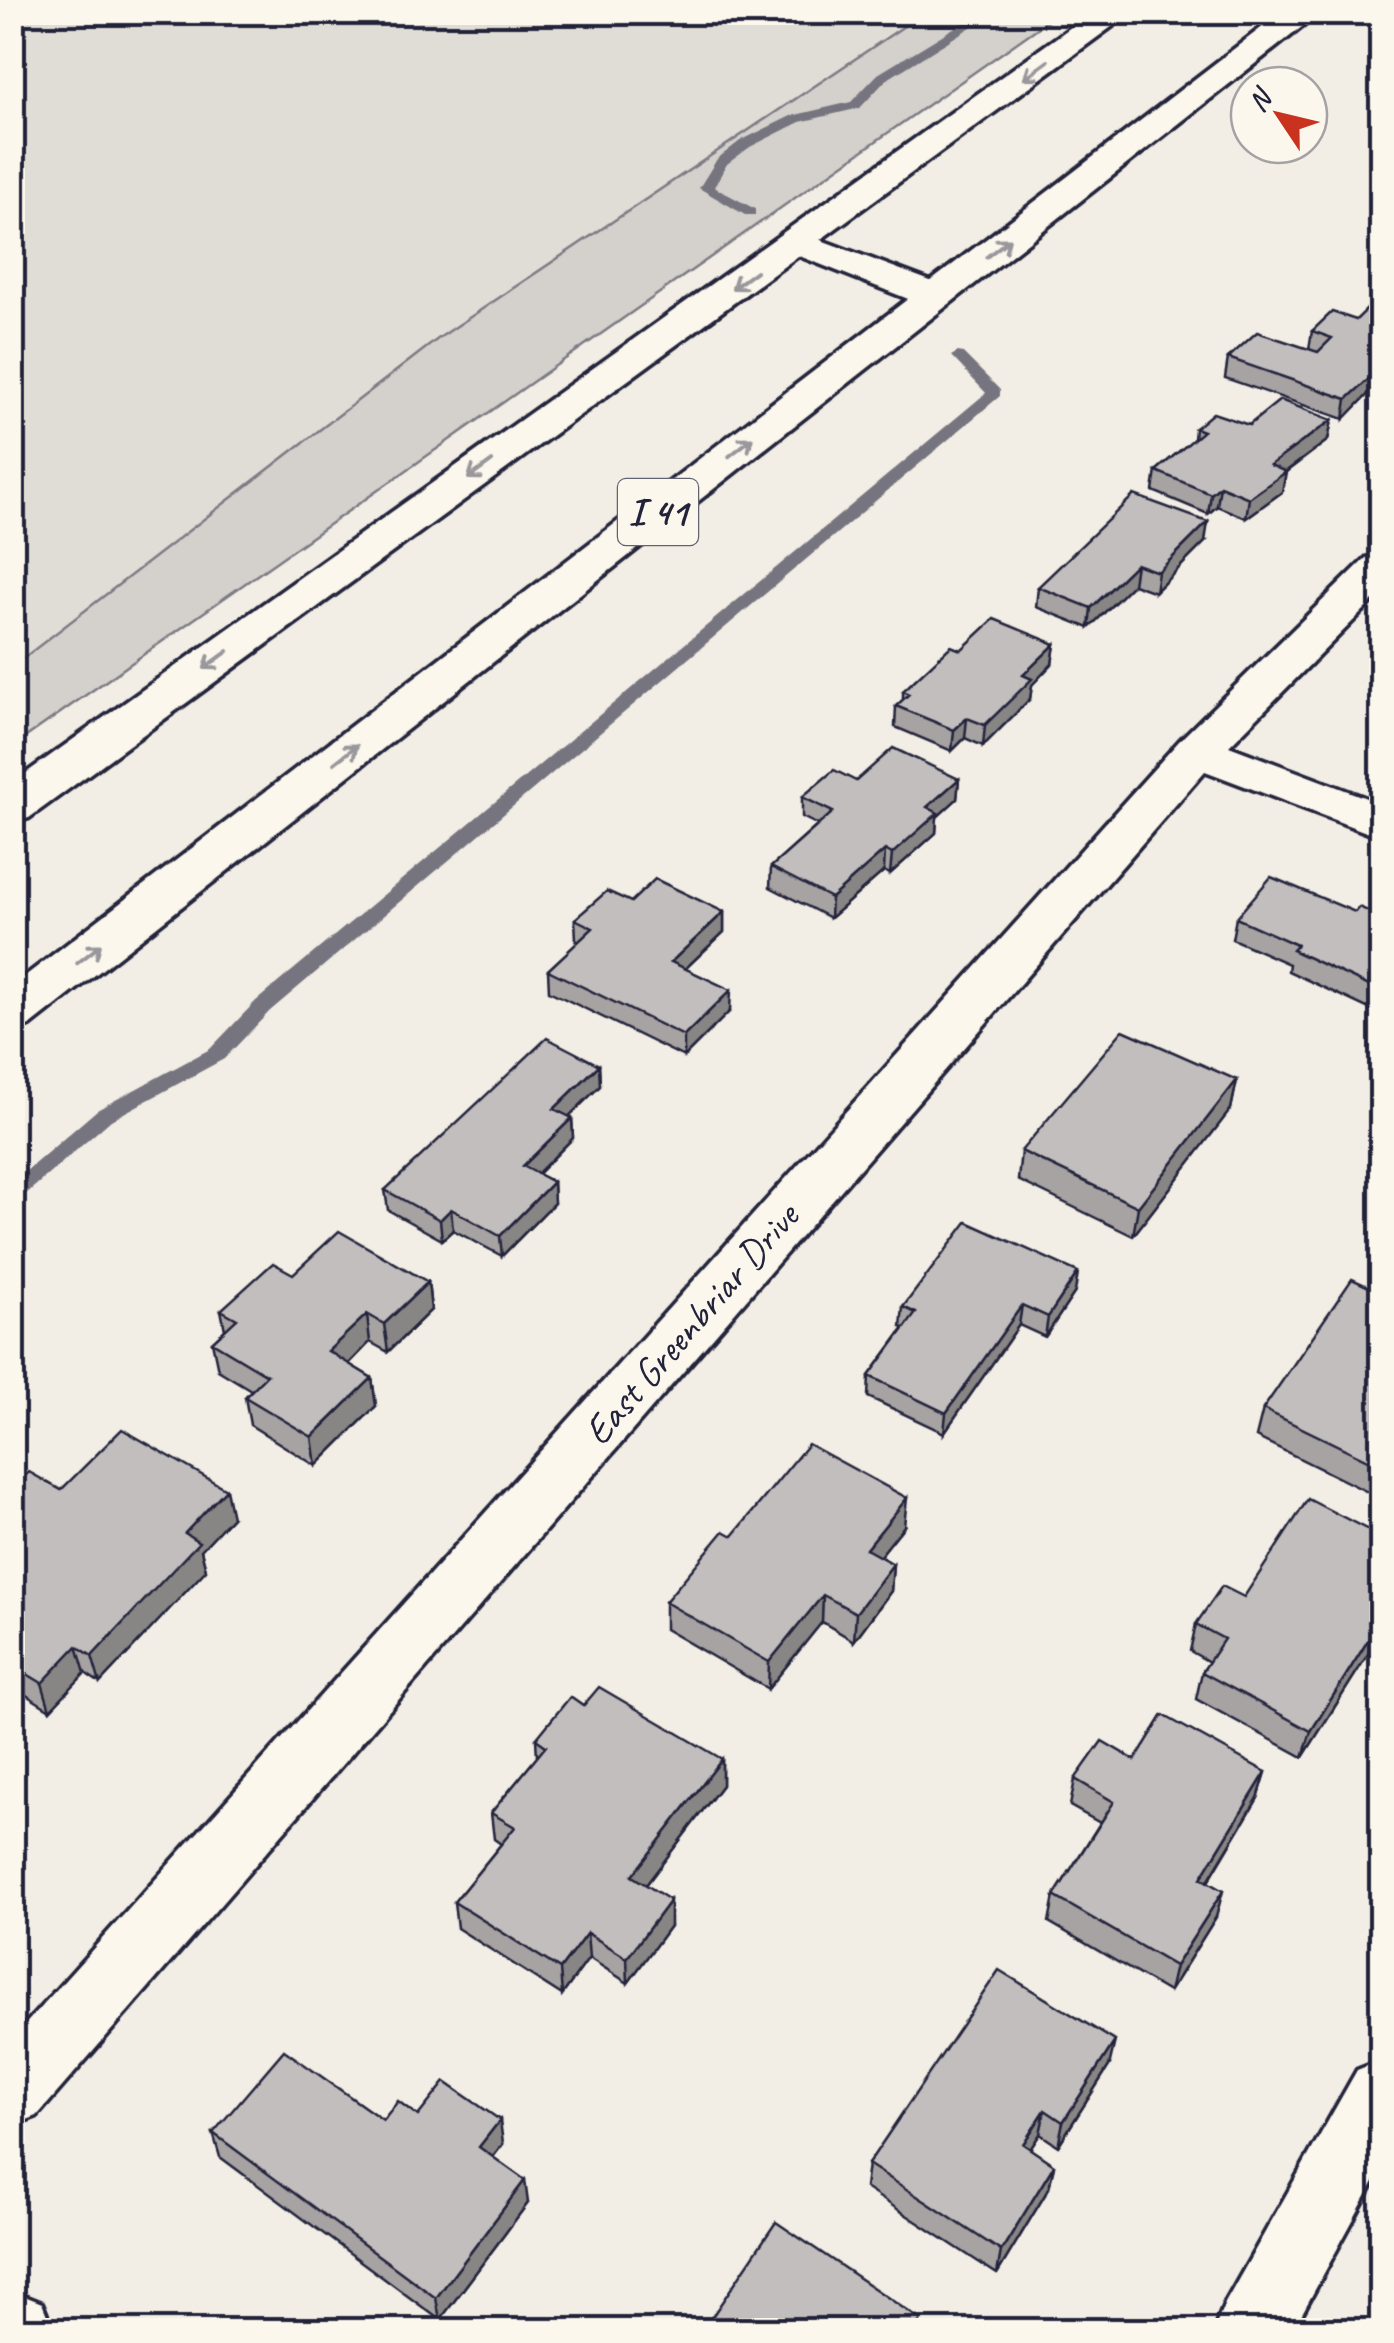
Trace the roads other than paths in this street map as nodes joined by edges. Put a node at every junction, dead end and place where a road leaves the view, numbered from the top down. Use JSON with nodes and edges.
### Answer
{"nodes":[{"id":1,"x":1114,"y":12,"type":"edge"},
{"id":2,"x":1304,"y":12,"type":"edge"},
{"id":3,"x":797,"y":242,"type":"junction"},
{"id":4,"x":935,"y":296,"type":"junction"},
{"id":5,"x":1382,"y":566,"type":"edge"},
{"id":6,"x":1197,"y":751,"type":"junction"},
{"id":7,"x":12,"y":807,"type":"edge"},
{"id":8,"x":1382,"y":822,"type":"edge"},
{"id":9,"x":12,"y":1014,"type":"edge"},
{"id":10,"x":12,"y":2092,"type":"edge"},
{"id":11,"x":1382,"y":2094,"type":"edge"},
{"id":12,"x":1252,"y":2330,"type":"edge"}],
"edges":[{"from":1,"to":3,"type":"main road","one_way":true},
{"from":4,"to":2,"type":"main road","number":"I 41","one_way":true},
{"from":3,"to":4,"type":"main road"},
{"from":3,"to":7,"type":"main road","one_way":true},
{"from":9,"to":4,"type":"main road","number":"I 41","one_way":true},
{"from":5,"to":6,"type":"main road","name":"East Greenbriar Drive"},
{"from":6,"to":8,"type":"main road"},
{"from":6,"to":10,"type":"main road","name":"East Greenbriar Drive"},
{"from":11,"to":12,"type":"main road"}]}
